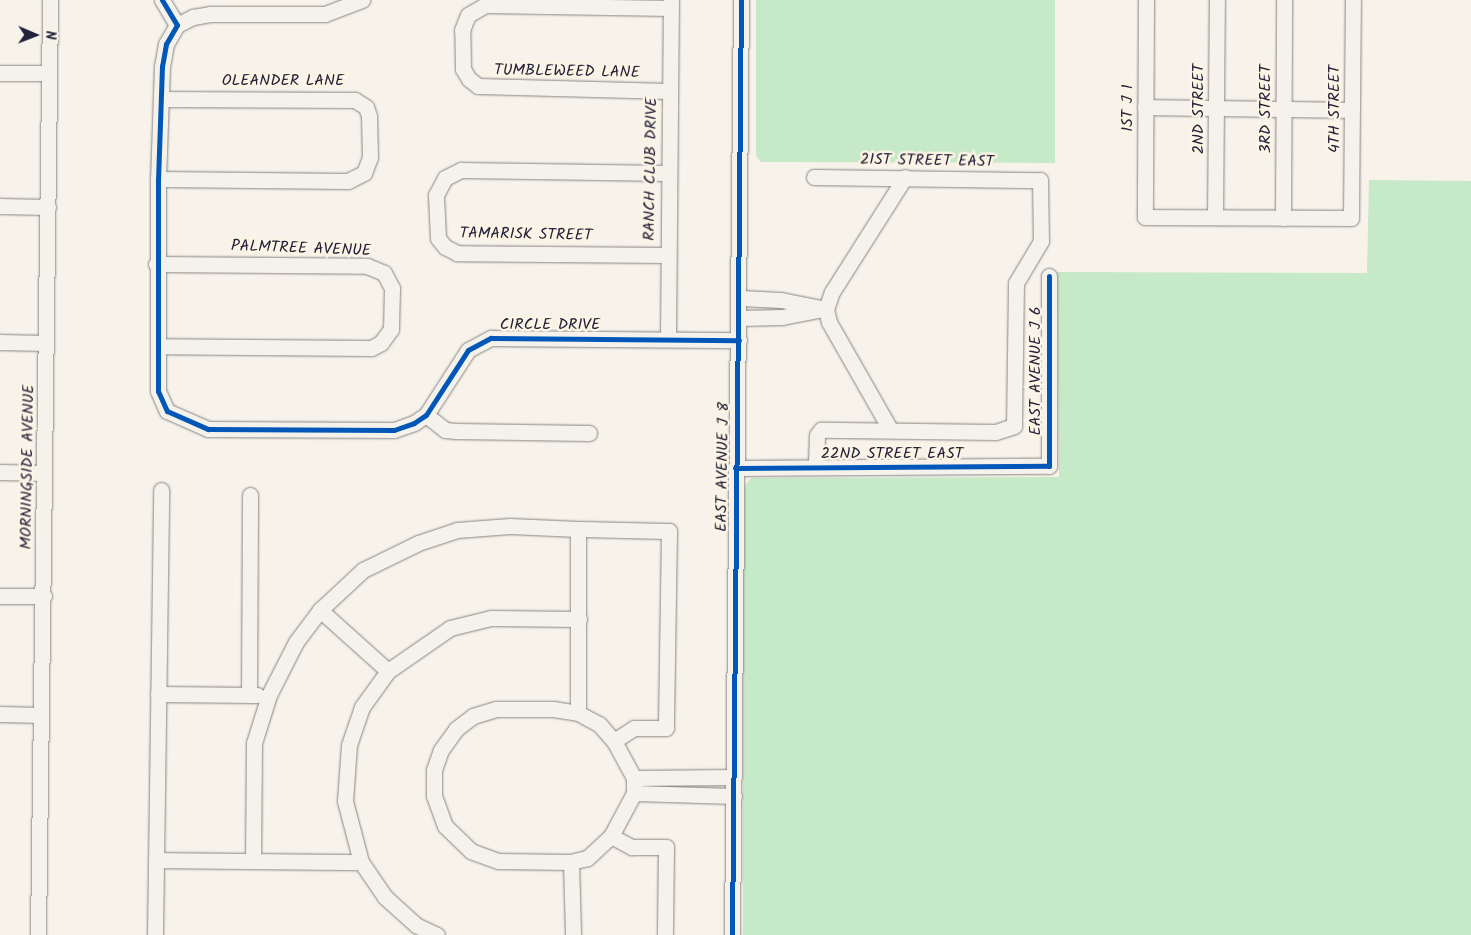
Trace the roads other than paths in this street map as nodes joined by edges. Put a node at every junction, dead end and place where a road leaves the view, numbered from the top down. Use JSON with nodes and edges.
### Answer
{"nodes":[{"id":1,"x":50,"y":0,"type":"edge"},
{"id":2,"x":162,"y":0,"type":"edge"},
{"id":3,"x":362,"y":0,"type":"edge"},
{"id":4,"x":741,"y":0,"type":"edge"},
{"id":5,"x":1146,"y":0,"type":"edge"},
{"id":6,"x":1217,"y":0,"type":"edge"},
{"id":7,"x":1284,"y":0,"type":"edge"},
{"id":8,"x":1353,"y":0,"type":"edge"},
{"id":9,"x":670,"y":4,"type":"edge"},
{"id":10,"x":177,"y":25,"type":"junction"},
{"id":11,"x":0,"y":73,"type":"edge"},
{"id":12,"x":50,"y":73,"type":"junction"},
{"id":13,"x":670,"y":91,"type":"junction"},
{"id":14,"x":161,"y":99,"type":"junction"},
{"id":15,"x":1145,"y":107,"type":"junction"},
{"id":16,"x":1216,"y":108,"type":"junction"},
{"id":17,"x":1284,"y":110,"type":"junction"},
{"id":18,"x":1352,"y":110,"type":"junction"},
{"id":19,"x":668,"y":173,"type":"junction"},
{"id":20,"x":905,"y":177,"type":"junction"},
{"id":21,"x":814,"y":178,"type":"dead end"},
{"id":22,"x":158,"y":179,"type":"junction"},
{"id":23,"x":0,"y":206,"type":"edge"},
{"id":24,"x":48,"y":207,"type":"junction"},
{"id":25,"x":1216,"y":217,"type":"junction"},
{"id":26,"x":1283,"y":218,"type":"junction"},
{"id":27,"x":668,"y":255,"type":"junction"},
{"id":28,"x":156,"y":264,"type":"junction"},
{"id":29,"x":1049,"y":276,"type":"dead end"},
{"id":30,"x":740,"y":298,"type":"junction"},
{"id":31,"x":826,"y":309,"type":"junction"},
{"id":32,"x":740,"y":318,"type":"junction"},
{"id":33,"x":668,"y":339,"type":"junction"},
{"id":34,"x":739,"y":340,"type":"junction"},
{"id":35,"x":0,"y":342,"type":"edge"},
{"id":36,"x":46,"y":343,"type":"junction"},
{"id":37,"x":160,"y":346,"type":"junction"},
{"id":38,"x":426,"y":415,"type":"junction"},
{"id":39,"x":890,"y":429,"type":"junction"},
{"id":40,"x":589,"y":433,"type":"dead end"},
{"id":41,"x":1049,"y":466,"type":"joint"},
{"id":42,"x":816,"y":467,"type":"junction"},
{"id":43,"x":735,"y":468,"type":"junction"},
{"id":44,"x":0,"y":472,"type":"edge"},
{"id":45,"x":44,"y":473,"type":"junction"},
{"id":46,"x":161,"y":490,"type":"dead end"},
{"id":47,"x":250,"y":495,"type":"dead end"},
{"id":48,"x":578,"y":529,"type":"junction"},
{"id":49,"x":0,"y":596,"type":"edge"},
{"id":50,"x":44,"y":596,"type":"junction"},
{"id":51,"x":320,"y":610,"type":"junction"},
{"id":52,"x":579,"y":619,"type":"junction"},
{"id":53,"x":388,"y":671,"type":"junction"},
{"id":54,"x":158,"y":694,"type":"junction"},
{"id":55,"x":249,"y":695,"type":"junction"},
{"id":56,"x":269,"y":695,"type":"junction"},
{"id":57,"x":578,"y":713,"type":"junction"},
{"id":58,"x":0,"y":714,"type":"edge"},
{"id":59,"x":41,"y":715,"type":"junction"},
{"id":60,"x":614,"y":740,"type":"junction"},
{"id":61,"x":734,"y":777,"type":"junction"},
{"id":62,"x":634,"y":778,"type":"junction"},
{"id":63,"x":634,"y":793,"type":"junction"},
{"id":64,"x":734,"y":796,"type":"junction"},
{"id":65,"x":611,"y":836,"type":"junction"},
{"id":66,"x":156,"y":860,"type":"junction"},
{"id":67,"x":253,"y":861,"type":"junction"},
{"id":68,"x":361,"y":862,"type":"junction"},
{"id":69,"x":571,"y":862,"type":"junction"},
{"id":70,"x":412,"y":930,"type":"edge"},
{"id":71,"x":38,"y":935,"type":"edge"},
{"id":72,"x":154,"y":935,"type":"edge"},
{"id":73,"x":437,"y":935,"type":"edge"},
{"id":74,"x":573,"y":935,"type":"edge"},
{"id":75,"x":665,"y":935,"type":"edge"},
{"id":76,"x":732,"y":935,"type":"edge"}],
"edges":[{"from":1,"to":12,"type":"street","name":"MORNINGSIDE AVENUE"},
{"from":2,"to":10,"type":"street"},
{"from":3,"to":10,"type":"street"},
{"from":4,"to":30,"type":"street","name":"EAST AVENUE J 8"},
{"from":5,"to":15,"type":"street","name":"1ST J 1"},
{"from":6,"to":16,"type":"street","name":"2ND STREET"},
{"from":7,"to":17,"type":"street","name":"3RD STREET"},
{"from":8,"to":18,"type":"street","name":"4TH STREET"},
{"from":9,"to":13,"type":"street","name":"RANCH CLUB DRIVE"},
{"from":9,"to":13,"type":"street","name":"TUMBLEWEED LANE"},
{"from":10,"to":14,"type":"street"},
{"from":11,"to":12,"type":"street"},
{"from":12,"to":24,"type":"street","name":"MORNINGSIDE AVENUE"},
{"from":13,"to":19,"type":"street","name":"RANCH CLUB DRIVE"},
{"from":14,"to":22,"type":"street"},
{"from":14,"to":22,"type":"street","name":"OLEANDER LANE"},
{"from":15,"to":16,"type":"street"},
{"from":15,"to":25,"type":"street","name":"1ST J 1"},
{"from":16,"to":17,"type":"street"},
{"from":16,"to":25,"type":"street","name":"2ND STREET"},
{"from":17,"to":18,"type":"street"},
{"from":17,"to":26,"type":"street","name":"3RD STREET"},
{"from":18,"to":26,"type":"street","name":"4TH STREET"},
{"from":19,"to":27,"type":"street","name":"RANCH CLUB DRIVE"},
{"from":19,"to":27,"type":"street","name":"TAMARISK STREET"},
{"from":20,"to":21,"type":"street","name":"21ST STREET EAST"},
{"from":20,"to":31,"type":"street"},
{"from":20,"to":39,"type":"street","name":"21ST STREET EAST"},
{"from":22,"to":28,"type":"street"},
{"from":23,"to":24,"type":"street"},
{"from":24,"to":36,"type":"street","name":"MORNINGSIDE AVENUE"},
{"from":25,"to":26,"type":"street"},
{"from":27,"to":33,"type":"street","name":"RANCH CLUB DRIVE"},
{"from":28,"to":37,"type":"street"},
{"from":28,"to":37,"type":"street","name":"PALMTREE AVENUE"},
{"from":29,"to":41,"type":"street","name":"EAST AVENUE J 6"},
{"from":30,"to":31,"type":"street"},
{"from":30,"to":32,"type":"street","name":"EAST AVENUE J 8"},
{"from":31,"to":32,"type":"street"},
{"from":31,"to":39,"type":"street"},
{"from":32,"to":34,"type":"street","name":"EAST AVENUE J 8"},
{"from":33,"to":34,"type":"street","name":"CIRCLE DRIVE"},
{"from":33,"to":38,"type":"street","name":"CIRCLE DRIVE"},
{"from":34,"to":43,"type":"street","name":"EAST AVENUE J 8"},
{"from":35,"to":36,"type":"street"},
{"from":36,"to":45,"type":"street","name":"MORNINGSIDE AVENUE"},
{"from":37,"to":38,"type":"street","name":"CIRCLE DRIVE"},
{"from":38,"to":40,"type":"street"},
{"from":39,"to":42,"type":"street"},
{"from":41,"to":42,"type":"street","name":"22ND STREET EAST"},
{"from":42,"to":43,"type":"street","name":"22ND STREET EAST"},
{"from":43,"to":61,"type":"street","name":"EAST AVENUE J 8"},
{"from":44,"to":45,"type":"street"},
{"from":45,"to":50,"type":"street","name":"MORNINGSIDE AVENUE"},
{"from":46,"to":54,"type":"street"},
{"from":47,"to":55,"type":"street"},
{"from":48,"to":51,"type":"street"},
{"from":48,"to":52,"type":"street"},
{"from":48,"to":60,"type":"street"},
{"from":49,"to":50,"type":"street"},
{"from":50,"to":59,"type":"street","name":"MORNINGSIDE AVENUE"},
{"from":51,"to":53,"type":"street"},
{"from":51,"to":56,"type":"street"},
{"from":52,"to":53,"type":"street"},
{"from":52,"to":57,"type":"street"},
{"from":53,"to":68,"type":"street"},
{"from":54,"to":55,"type":"street"},
{"from":54,"to":66,"type":"street"},
{"from":55,"to":56,"type":"street"},
{"from":56,"to":67,"type":"street"},
{"from":57,"to":60,"type":"street"},
{"from":57,"to":69,"type":"street"},
{"from":58,"to":59,"type":"street"},
{"from":59,"to":71,"type":"street","name":"MORNINGSIDE AVENUE"},
{"from":60,"to":62,"type":"street"},
{"from":61,"to":62,"type":"street"},
{"from":61,"to":64,"type":"street","name":"EAST AVENUE J 8"},
{"from":62,"to":63,"type":"street"},
{"from":63,"to":64,"type":"street"},
{"from":63,"to":65,"type":"street"},
{"from":64,"to":76,"type":"street","name":"EAST AVENUE J 8"},
{"from":65,"to":69,"type":"street"},
{"from":65,"to":75,"type":"street"},
{"from":66,"to":67,"type":"street"},
{"from":66,"to":72,"type":"street"},
{"from":67,"to":68,"type":"street"},
{"from":68,"to":70,"type":"street"},
{"from":69,"to":74,"type":"street"},
{"from":70,"to":73,"type":"street"}]}
